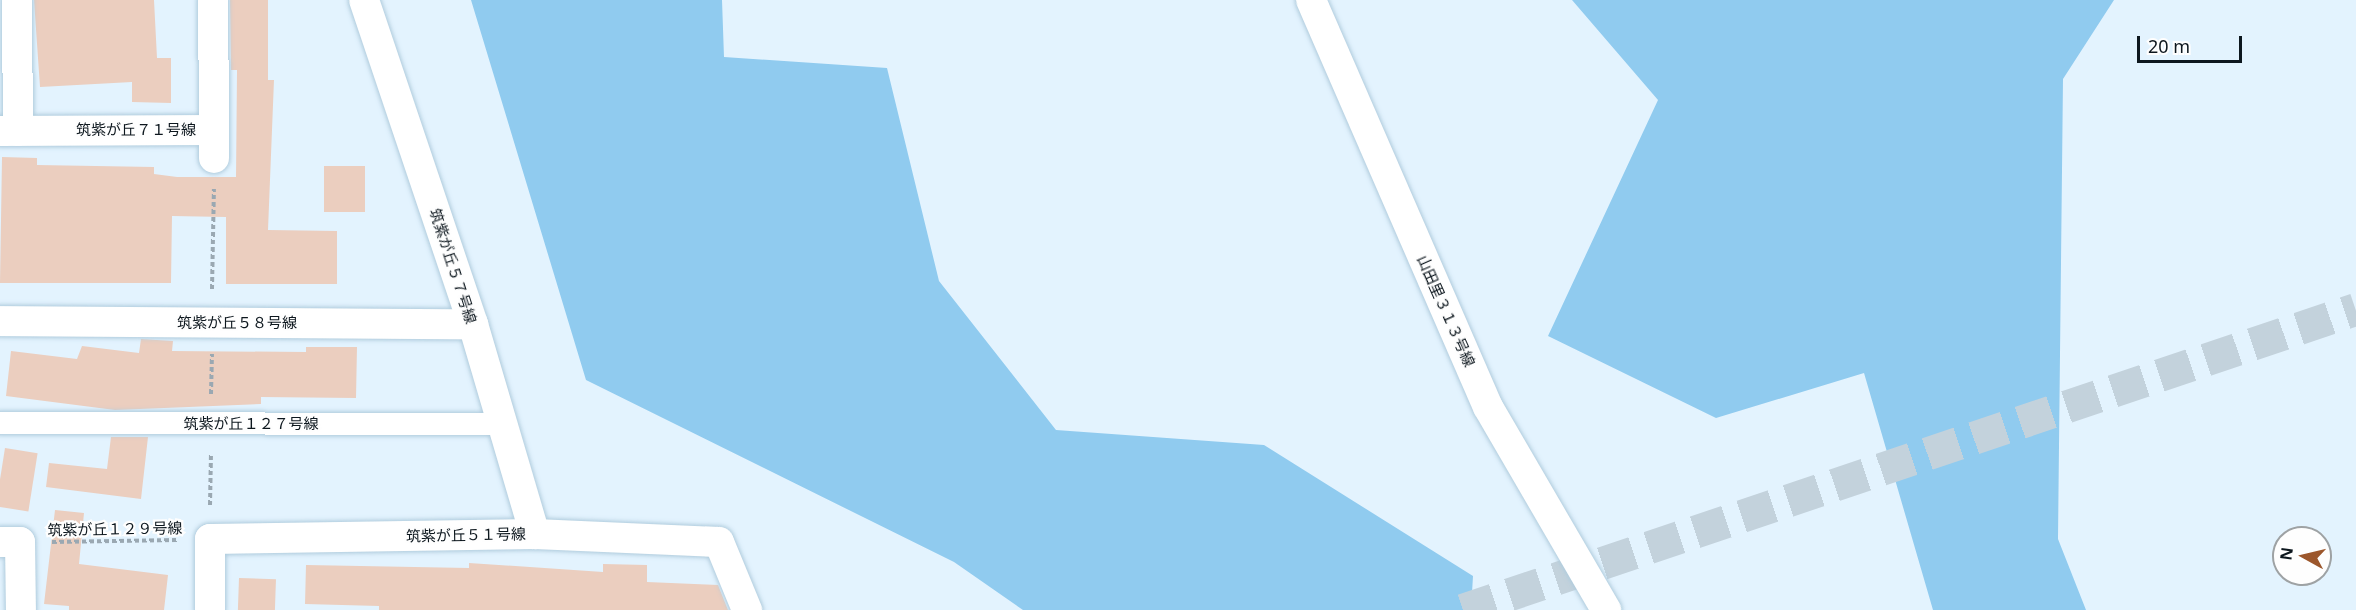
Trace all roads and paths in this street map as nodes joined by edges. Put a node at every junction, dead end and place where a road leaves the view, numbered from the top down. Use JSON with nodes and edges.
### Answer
{"nodes":[{"id":1,"x":17,"y":0,"type":"edge"},
{"id":2,"x":213,"y":0,"type":"edge"},
{"id":3,"x":364,"y":0,"type":"edge"},
{"id":4,"x":1311,"y":0,"type":"edge"},
{"id":5,"x":9,"y":131,"type":"edge"},
{"id":6,"x":0,"y":321,"type":"edge"},
{"id":7,"x":473,"y":324,"type":"junction"},
{"id":8,"x":0,"y":423,"type":"edge"},
{"id":9,"x":503,"y":424,"type":"junction"},
{"id":10,"x":535,"y":534,"type":"junction"},
{"id":11,"x":210,"y":539,"type":"junction"},
{"id":12,"x":10,"y":542,"type":"edge"},
{"id":13,"x":21,"y":610,"type":"edge"},
{"id":14,"x":210,"y":610,"type":"edge"},
{"id":15,"x":747,"y":610,"type":"edge"},
{"id":16,"x":1606,"y":610,"type":"edge"}],
"edges":[{"from":1,"to":5,"type":"street"},
{"from":2,"to":5,"type":"street","name":"筑紫が丘７１号線"},
{"from":3,"to":7,"type":"street","name":"筑紫が丘５７号線"},
{"from":4,"to":16,"type":"street","name":"山田里３１３号線"},
{"from":6,"to":7,"type":"street","name":"筑紫が丘５８号線"},
{"from":7,"to":9,"type":"street","name":"筑紫が丘５７号線"},
{"from":8,"to":9,"type":"street","name":"筑紫が丘１２７号線"},
{"from":9,"to":10,"type":"street","name":"筑紫が丘５７号線"},
{"from":10,"to":11,"type":"street","name":"筑紫が丘５１号線"},
{"from":10,"to":15,"type":"street","name":"筑紫が丘５１号線"},
{"from":11,"to":12,"type":"path","name":"筑紫が丘１２９号線"},
{"from":11,"to":14,"type":"street"},
{"from":12,"to":13,"type":"street"}]}
